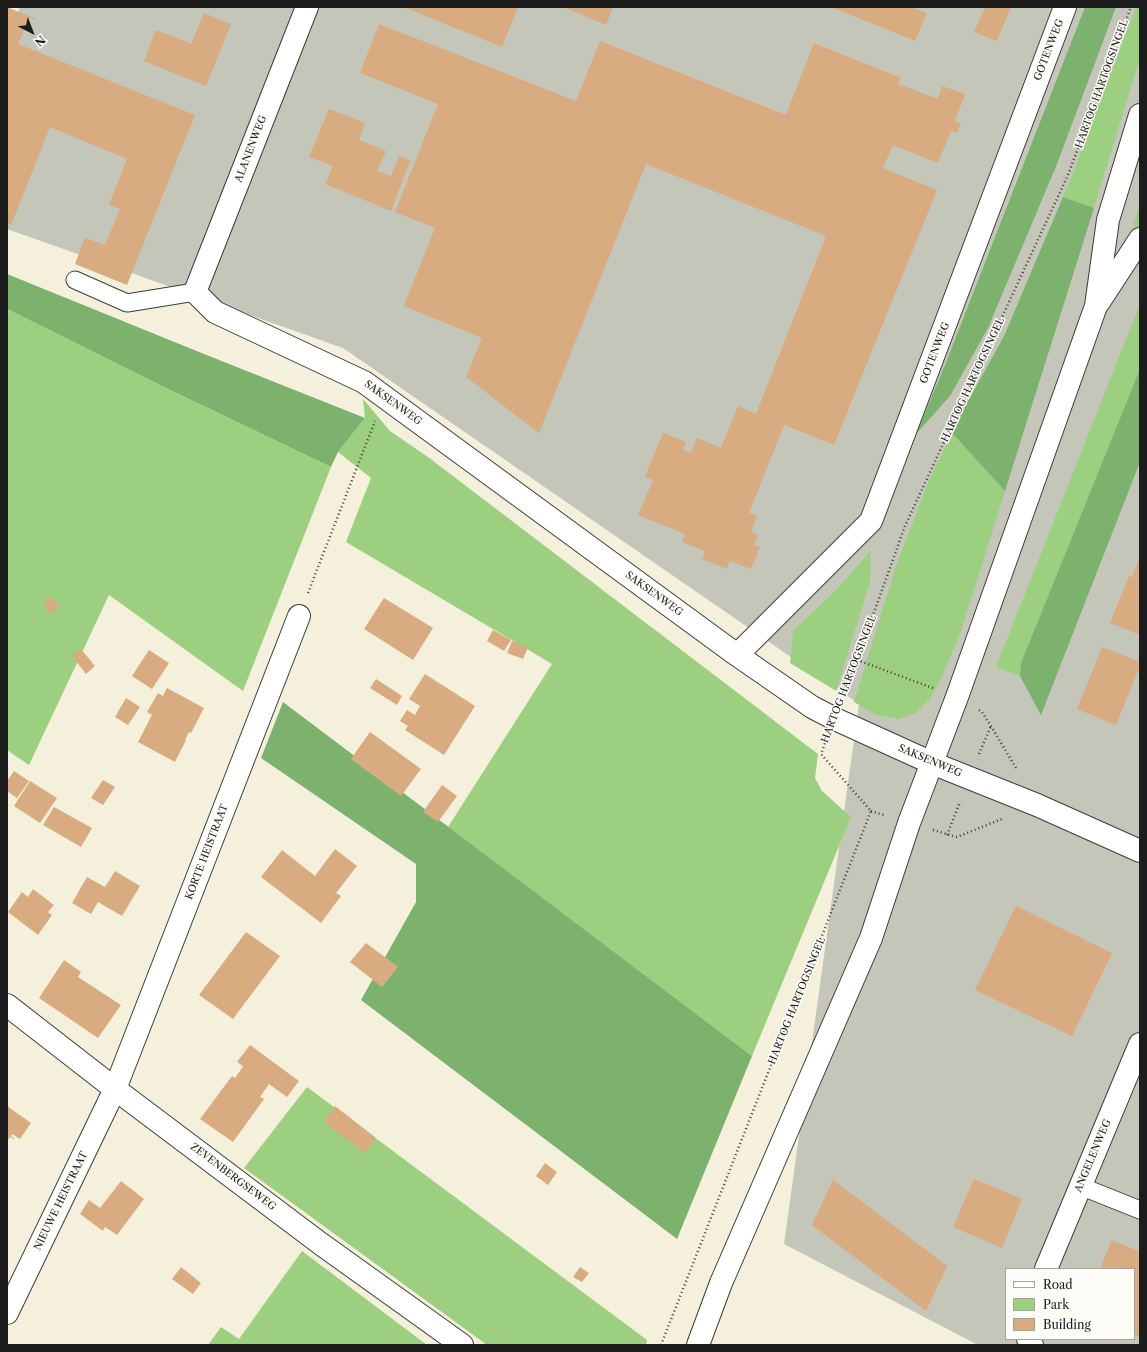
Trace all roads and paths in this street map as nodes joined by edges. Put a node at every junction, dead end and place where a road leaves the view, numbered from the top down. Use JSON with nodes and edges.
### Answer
{"nodes":[{"id":1,"x":307,"y":7,"type":"edge"},
{"id":2,"x":1065,"y":7,"type":"edge"},
{"id":3,"x":1131,"y":7,"type":"edge"},
{"id":4,"x":1140,"y":114,"type":"edge"},
{"id":5,"x":1140,"y":240,"type":"edge"},
{"id":6,"x":75,"y":280,"type":"dead end"},
{"id":7,"x":195,"y":292,"type":"junction"},
{"id":8,"x":1096,"y":306,"type":"junction"},
{"id":9,"x":375,"y":420,"type":"dead end"},
{"id":10,"x":299,"y":616,"type":"joint"},
{"id":11,"x":737,"y":655,"type":"junction"},
{"id":12,"x":835,"y":719,"type":"junction"},
{"id":13,"x":932,"y":763,"type":"junction"},
{"id":14,"x":1140,"y":851,"type":"edge"},
{"id":15,"x":7,"y":1005,"type":"edge"},
{"id":16,"x":1140,"y":1044,"type":"edge"},
{"id":17,"x":115,"y":1089,"type":"junction"},
{"id":18,"x":1080,"y":1186,"type":"junction"},
{"id":19,"x":1140,"y":1210,"type":"edge"},
{"id":20,"x":1046,"y":1268,"type":"edge"},
{"id":21,"x":7,"y":1313,"type":"edge"},
{"id":22,"x":462,"y":1345,"type":"edge"},
{"id":23,"x":661,"y":1345,"type":"edge"},
{"id":24,"x":698,"y":1345,"type":"edge"}],
"edges":[{"from":1,"to":7,"type":"street","name":"ALANENWEG"},
{"from":2,"to":11,"type":"street","name":"GOTENWEG"},
{"from":3,"to":12,"type":"path","name":"HARTOG HARTOGSINGEL"},
{"from":4,"to":8,"type":"street"},
{"from":5,"to":8,"type":"street"},
{"from":6,"to":7,"type":"lane"},
{"from":7,"to":11,"type":"street","name":"SAKSENWEG"},
{"from":8,"to":13,"type":"street"},
{"from":9,"to":10,"type":"path"},
{"from":10,"to":17,"type":"street","name":"KORTE HEISTRAAT"},
{"from":11,"to":12,"type":"street","name":"SAKSENWEG"},
{"from":12,"to":13,"type":"street","name":"SAKSENWEG"},
{"from":12,"to":23,"type":"path","name":"HARTOG HARTOGSINGEL"},
{"from":13,"to":14,"type":"street","name":"SAKSENWEG"},
{"from":13,"to":24,"type":"street"},
{"from":15,"to":17,"type":"street","name":"ZEVENBERGSEWEG"},
{"from":16,"to":18,"type":"street","name":"ANGELENWEG"},
{"from":17,"to":21,"type":"street","name":"NIEUWE HEISTRAAT"},
{"from":17,"to":22,"type":"street","name":"ZEVENBERGSEWEG"},
{"from":18,"to":19,"type":"lane"},
{"from":18,"to":20,"type":"street","name":"ANGELENWEG"}]}
